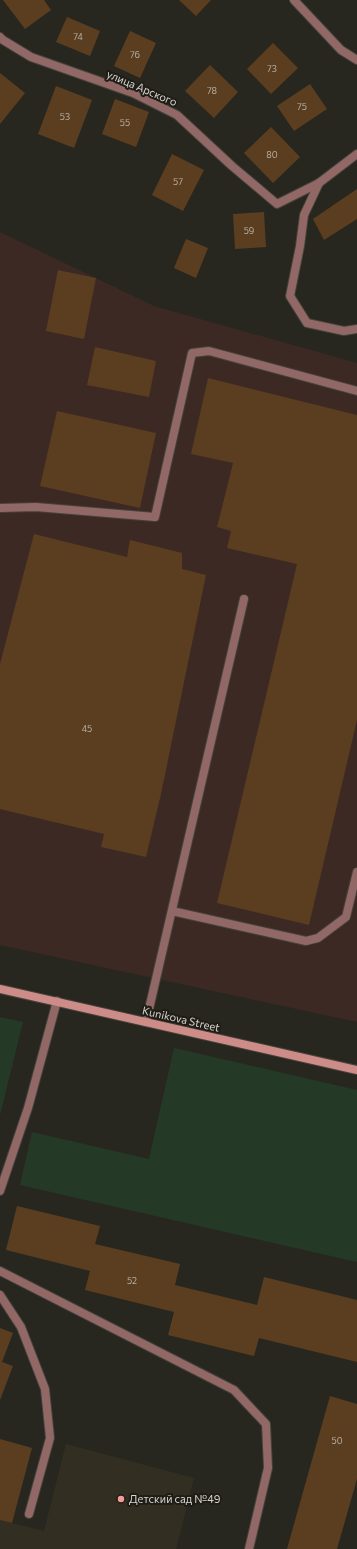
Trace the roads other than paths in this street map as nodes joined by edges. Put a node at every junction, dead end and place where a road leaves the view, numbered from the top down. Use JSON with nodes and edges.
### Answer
{"nodes":[{"id":1,"x":294,"y":0,"type":"edge"},
{"id":2,"x":0,"y":37,"type":"edge"},
{"id":3,"x":357,"y":60,"type":"edge"},
{"id":4,"x":357,"y":154,"type":"edge"},
{"id":5,"x":319,"y":183,"type":"junction"},
{"id":6,"x":357,"y":330,"type":"edge"},
{"id":7,"x":357,"y":391,"type":"edge"},
{"id":8,"x":0,"y":508,"type":"edge"},
{"id":9,"x":244,"y":599,"type":"dead end"},
{"id":10,"x":357,"y":872,"type":"edge"},
{"id":11,"x":172,"y":911,"type":"junction"},
{"id":12,"x":0,"y":989,"type":"edge"},
{"id":13,"x":57,"y":1001,"type":"junction"},
{"id":14,"x":146,"y":1022,"type":"junction"},
{"id":15,"x":357,"y":1070,"type":"edge"},
{"id":16,"x":0,"y":1191,"type":"edge"},
{"id":17,"x":0,"y":1271,"type":"edge"},
{"id":18,"x":0,"y":1295,"type":"edge"},
{"id":19,"x":29,"y":1514,"type":"dead end"},
{"id":20,"x":249,"y":1549,"type":"edge"}],
"edges":[{"from":1,"to":3,"type":"street"},
{"from":2,"to":5,"type":"street","name":"улица Арского"},
{"from":4,"to":5,"type":"street"},
{"from":5,"to":6,"type":"street"},
{"from":7,"to":8,"type":"street"},
{"from":9,"to":11,"type":"street"},
{"from":10,"to":11,"type":"street"},
{"from":11,"to":14,"type":"street"},
{"from":12,"to":13,"type":"street","name":"Kunikova Street"},
{"from":13,"to":14,"type":"street","name":"Kunikova Street"},
{"from":13,"to":16,"type":"street"},
{"from":14,"to":15,"type":"street","name":"Kunikova Street"},
{"from":17,"to":20,"type":"street"},
{"from":18,"to":19,"type":"street"}]}
